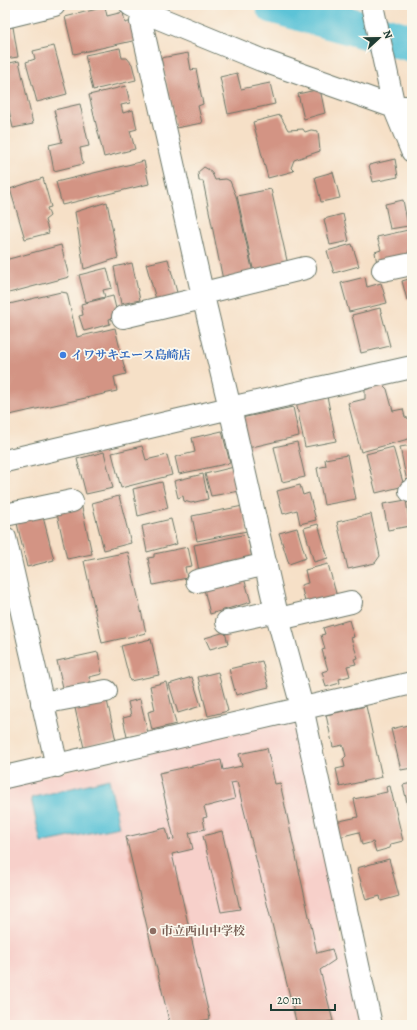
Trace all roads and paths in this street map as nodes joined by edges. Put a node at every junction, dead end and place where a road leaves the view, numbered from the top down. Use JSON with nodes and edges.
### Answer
{"nodes":[{"id":1,"x":54,"y":5,"type":"edge"},
{"id":2,"x":372,"y":5,"type":"edge"},
{"id":3,"x":138,"y":8,"type":"edge"},
{"id":4,"x":5,"y":17,"type":"edge"},
{"id":5,"x":399,"y":103,"type":"edge"},
{"id":6,"x":412,"y":151,"type":"edge"},
{"id":7,"x":412,"y":264,"type":"edge"},
{"id":8,"x":305,"y":268,"type":"dead end"},
{"id":9,"x":383,"y":270,"type":"dead end"},
{"id":10,"x":203,"y":296,"type":"junction"},
{"id":11,"x":123,"y":317,"type":"dead end"},
{"id":12,"x":412,"y":367,"type":"edge"},
{"id":13,"x":230,"y":408,"type":"junction"},
{"id":14,"x":5,"y":461,"type":"edge"},
{"id":15,"x":72,"y":501,"type":"dead end"},
{"id":16,"x":5,"y":515,"type":"edge"},
{"id":17,"x":5,"y":538,"type":"edge"},
{"id":18,"x":266,"y":564,"type":"junction"},
{"id":19,"x":197,"y":581,"type":"dead end"},
{"id":20,"x":351,"y":602,"type":"dead end"},
{"id":21,"x":278,"y":615,"type":"junction"},
{"id":22,"x":227,"y":622,"type":"dead end"},
{"id":23,"x":412,"y":683,"type":"edge"},
{"id":24,"x":106,"y":691,"type":"dead end"},
{"id":25,"x":42,"y":702,"type":"junction"},
{"id":26,"x":302,"y":707,"type":"junction"},
{"id":27,"x":57,"y":766,"type":"junction"},
{"id":28,"x":5,"y":777,"type":"edge"},
{"id":29,"x":371,"y":1025,"type":"edge"}],
"edges":[{"from":1,"to":4,"type":"street"},
{"from":2,"to":5,"type":"street"},
{"from":3,"to":5,"type":"street"},
{"from":3,"to":10,"type":"street"},
{"from":5,"to":6,"type":"street"},
{"from":7,"to":9,"type":"street"},
{"from":8,"to":10,"type":"street"},
{"from":10,"to":11,"type":"street"},
{"from":10,"to":13,"type":"street"},
{"from":12,"to":13,"type":"street"},
{"from":13,"to":14,"type":"street"},
{"from":13,"to":18,"type":"street"},
{"from":15,"to":16,"type":"street"},
{"from":17,"to":25,"type":"street"},
{"from":18,"to":19,"type":"street"},
{"from":18,"to":21,"type":"street"},
{"from":20,"to":21,"type":"street"},
{"from":21,"to":22,"type":"street"},
{"from":21,"to":26,"type":"street"},
{"from":23,"to":26,"type":"street"},
{"from":24,"to":25,"type":"street"},
{"from":25,"to":27,"type":"street"},
{"from":26,"to":27,"type":"street"},
{"from":26,"to":29,"type":"street"},
{"from":27,"to":28,"type":"street"}]}
